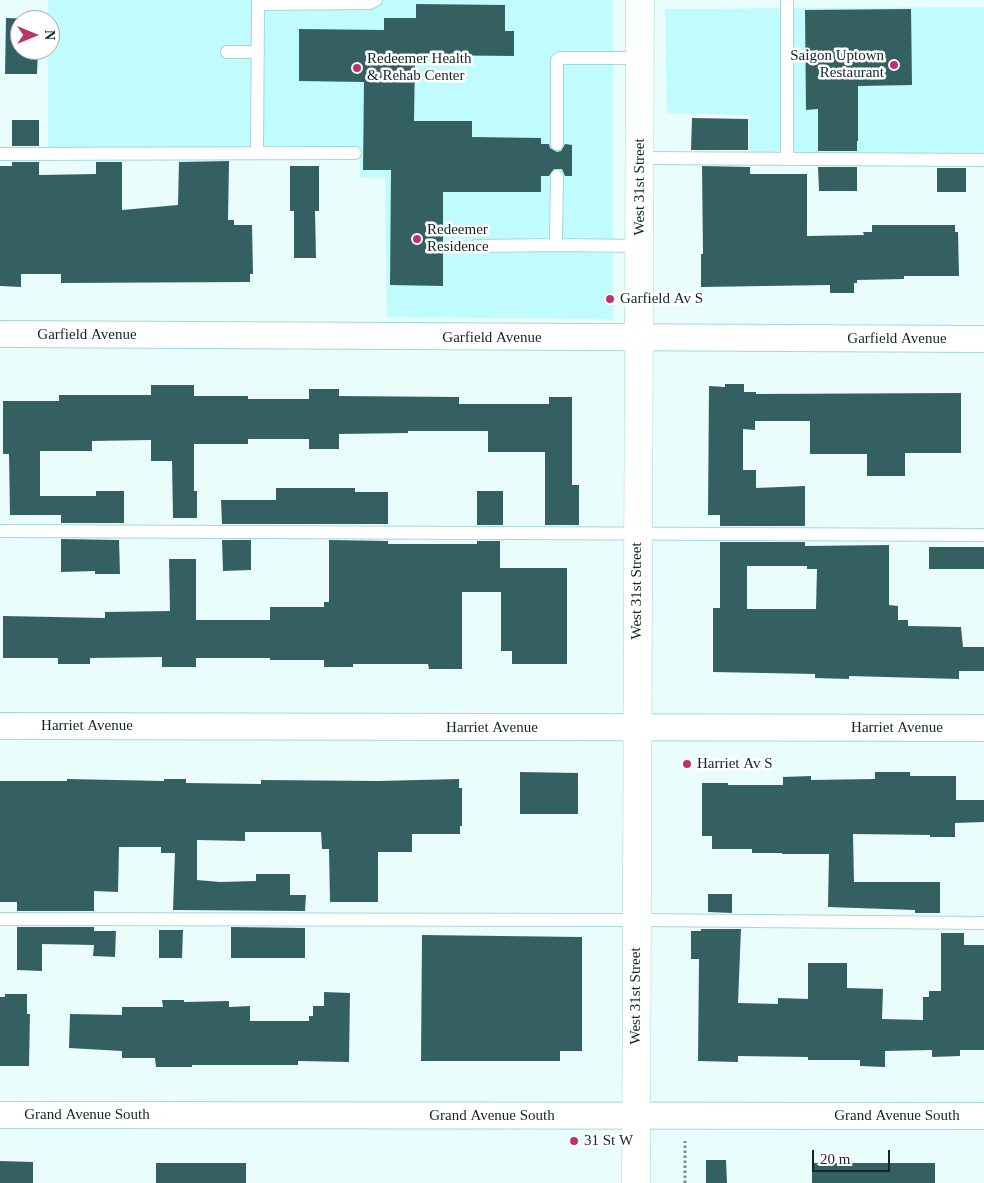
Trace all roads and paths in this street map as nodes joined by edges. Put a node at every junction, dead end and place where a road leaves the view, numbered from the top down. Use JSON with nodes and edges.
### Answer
{"nodes":[{"id":1,"x":376,"y":0,"type":"edge"},
{"id":2,"x":640,"y":0,"type":"edge"},
{"id":3,"x":786,"y":0,"type":"edge"},
{"id":4,"x":258,"y":2,"type":"edge"},
{"id":5,"x":227,"y":52,"type":"dead end"},
{"id":6,"x":258,"y":52,"type":"junction"},
{"id":7,"x":640,"y":58,"type":"junction"},
{"id":8,"x":557,"y":144,"type":"dead end"},
{"id":9,"x":257,"y":153,"type":"junction"},
{"id":10,"x":355,"y":153,"type":"dead end"},
{"id":11,"x":0,"y":154,"type":"edge"},
{"id":12,"x":640,"y":158,"type":"junction"},
{"id":13,"x":786,"y":159,"type":"junction"},
{"id":14,"x":984,"y":160,"type":"edge"},
{"id":15,"x":557,"y":176,"type":"dead end"},
{"id":16,"x":558,"y":245,"type":"junction"},
{"id":17,"x":476,"y":246,"type":"dead end"},
{"id":18,"x":640,"y":246,"type":"junction"},
{"id":19,"x":0,"y":334,"type":"edge"},
{"id":20,"x":639,"y":339,"type":"junction"},
{"id":21,"x":984,"y":339,"type":"edge"},
{"id":22,"x":0,"y":531,"type":"edge"},
{"id":23,"x":637,"y":534,"type":"junction"},
{"id":24,"x":984,"y":535,"type":"edge"},
{"id":25,"x":0,"y":726,"type":"edge"},
{"id":26,"x":637,"y":728,"type":"junction"},
{"id":27,"x":984,"y":728,"type":"edge"},
{"id":28,"x":0,"y":920,"type":"edge"},
{"id":29,"x":636,"y":920,"type":"junction"},
{"id":30,"x":984,"y":923,"type":"edge"},
{"id":31,"x":0,"y":1115,"type":"edge"},
{"id":32,"x":636,"y":1116,"type":"junction"},
{"id":33,"x":984,"y":1116,"type":"edge"},
{"id":34,"x":685,"y":1140,"type":"dead end"},
{"id":35,"x":636,"y":1183,"type":"edge"},
{"id":36,"x":685,"y":1183,"type":"edge"}],
"edges":[{"from":1,"to":4,"type":"lane"},
{"from":2,"to":7,"type":"street","name":"West 31st Street"},
{"from":3,"to":13,"type":"lane"},
{"from":4,"to":6,"type":"lane"},
{"from":5,"to":6,"type":"lane"},
{"from":6,"to":9,"type":"lane"},
{"from":7,"to":8,"type":"lane"},
{"from":7,"to":12,"type":"street","name":"West 31st Street"},
{"from":9,"to":10,"type":"lane"},
{"from":9,"to":11,"type":"lane"},
{"from":12,"to":13,"type":"lane"},
{"from":12,"to":18,"type":"street","name":"West 31st Street"},
{"from":13,"to":14,"type":"lane"},
{"from":15,"to":16,"type":"lane"},
{"from":16,"to":17,"type":"lane"},
{"from":16,"to":18,"type":"lane"},
{"from":18,"to":20,"type":"street","name":"West 31st Street"},
{"from":19,"to":20,"type":"street","name":"Garfield Avenue"},
{"from":20,"to":21,"type":"street","name":"Garfield Avenue"},
{"from":20,"to":23,"type":"street","name":"West 31st Street"},
{"from":22,"to":23,"type":"lane"},
{"from":23,"to":24,"type":"lane"},
{"from":23,"to":26,"type":"street","name":"West 31st Street"},
{"from":25,"to":26,"type":"street","name":"Harriet Avenue"},
{"from":26,"to":27,"type":"street","name":"Harriet Avenue"},
{"from":26,"to":29,"type":"street","name":"West 31st Street"},
{"from":28,"to":29,"type":"lane"},
{"from":29,"to":30,"type":"lane"},
{"from":29,"to":32,"type":"street","name":"West 31st Street"},
{"from":31,"to":32,"type":"street","name":"Grand Avenue South"},
{"from":32,"to":33,"type":"street","name":"Grand Avenue South"},
{"from":32,"to":35,"type":"street","name":"West 31st Street"},
{"from":34,"to":36,"type":"path"}]}
